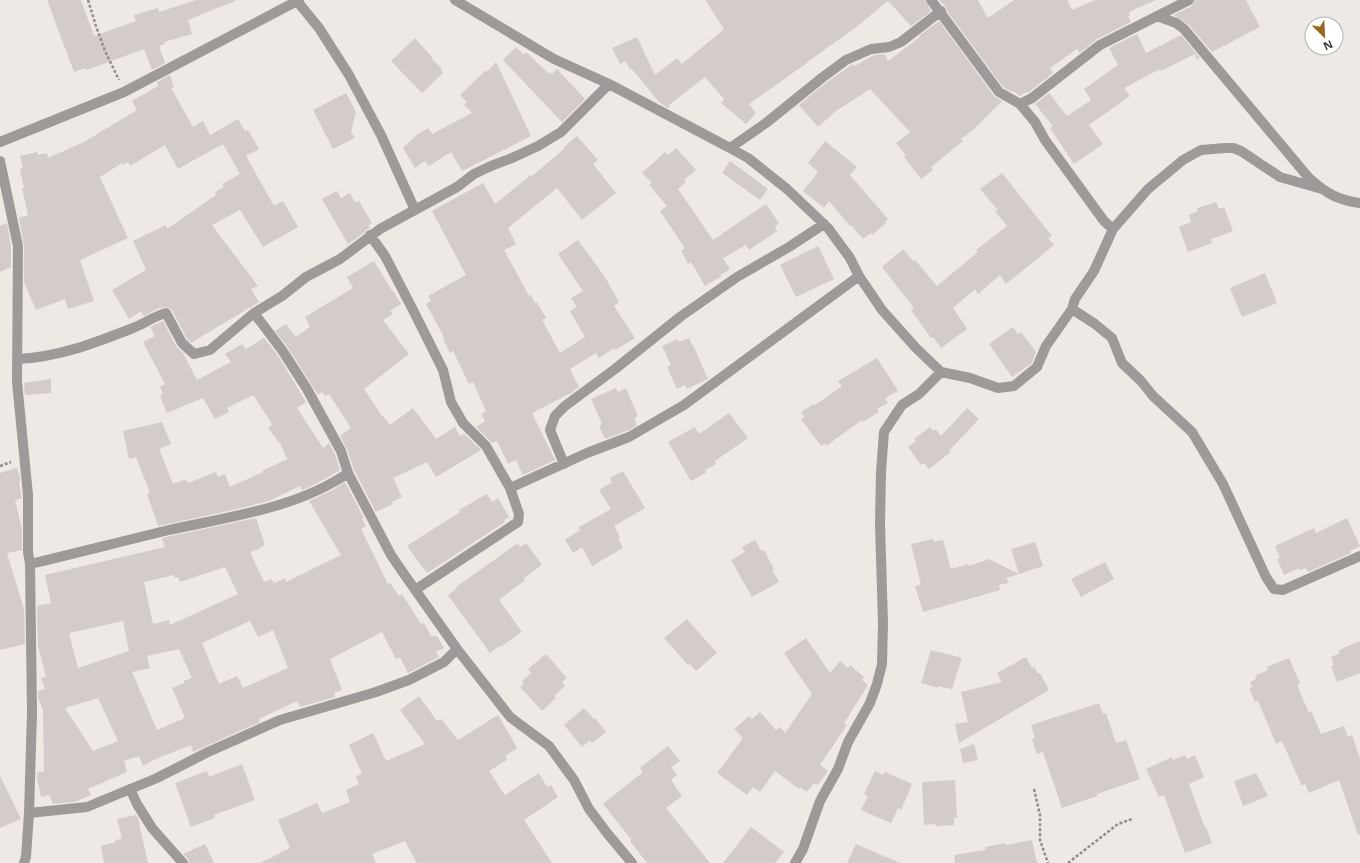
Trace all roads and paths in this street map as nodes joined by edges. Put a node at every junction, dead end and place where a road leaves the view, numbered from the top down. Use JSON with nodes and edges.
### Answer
{"nodes":[{"id":1,"x":88,"y":0,"type":"edge"},
{"id":2,"x":298,"y":0,"type":"edge"},
{"id":3,"x":455,"y":0,"type":"edge"},
{"id":4,"x":931,"y":0,"type":"edge"},
{"id":5,"x":1189,"y":0,"type":"edge"},
{"id":6,"x":941,"y":11,"type":"junction"},
{"id":7,"x":1157,"y":16,"type":"junction"},
{"id":8,"x":609,"y":84,"type":"junction"},
{"id":9,"x":124,"y":92,"type":"junction"},
{"id":10,"x":1020,"y":104,"type":"junction"},
{"id":11,"x":0,"y":142,"type":"edge"},
{"id":12,"x":730,"y":148,"type":"junction"},
{"id":13,"x":0,"y":161,"type":"edge"},
{"id":14,"x":1322,"y":189,"type":"junction"},
{"id":15,"x":1360,"y":203,"type":"edge"},
{"id":16,"x":415,"y":210,"type":"junction"},
{"id":17,"x":824,"y":224,"type":"junction"},
{"id":18,"x":1113,"y":229,"type":"junction"},
{"id":19,"x":370,"y":235,"type":"junction"},
{"id":20,"x":859,"y":276,"type":"junction"},
{"id":21,"x":1072,"y":308,"type":"junction"},
{"id":22,"x":254,"y":313,"type":"junction"},
{"id":23,"x":18,"y":359,"type":"junction"},
{"id":24,"x":941,"y":372,"type":"junction"},
{"id":25,"x":564,"y":464,"type":"junction"},
{"id":26,"x":348,"y":473,"type":"junction"},
{"id":27,"x":510,"y":488,"type":"junction"},
{"id":28,"x":1360,"y":556,"type":"edge"},
{"id":29,"x":30,"y":564,"type":"junction"},
{"id":30,"x":415,"y":590,"type":"junction"},
{"id":31,"x":456,"y":649,"type":"junction"},
{"id":32,"x":130,"y":789,"type":"junction"},
{"id":33,"x":1034,"y":789,"type":"dead end"},
{"id":34,"x":29,"y":813,"type":"junction"},
{"id":35,"x":1132,"y":819,"type":"dead end"},
{"id":36,"x":24,"y":863,"type":"edge"},
{"id":37,"x":183,"y":863,"type":"edge"},
{"id":38,"x":632,"y":863,"type":"edge"},
{"id":39,"x":795,"y":863,"type":"edge"},
{"id":40,"x":1048,"y":863,"type":"edge"},
{"id":41,"x":1068,"y":863,"type":"edge"}],
"edges":[{"from":1,"to":9,"type":"path"},
{"from":2,"to":9,"type":"street"},
{"from":2,"to":16,"type":"street"},
{"from":3,"to":8,"type":"street"},
{"from":4,"to":6,"type":"street"},
{"from":5,"to":7,"type":"street"},
{"from":6,"to":10,"type":"street"},
{"from":6,"to":12,"type":"street"},
{"from":7,"to":10,"type":"street"},
{"from":7,"to":14,"type":"street"},
{"from":8,"to":12,"type":"street"},
{"from":8,"to":16,"type":"street"},
{"from":9,"to":11,"type":"street"},
{"from":10,"to":18,"type":"street"},
{"from":12,"to":17,"type":"street"},
{"from":13,"to":23,"type":"street"},
{"from":14,"to":15,"type":"street"},
{"from":14,"to":18,"type":"street"},
{"from":16,"to":19,"type":"street"},
{"from":17,"to":20,"type":"street"},
{"from":17,"to":25,"type":"street"},
{"from":18,"to":21,"type":"street"},
{"from":19,"to":22,"type":"street"},
{"from":19,"to":27,"type":"street"},
{"from":20,"to":24,"type":"street"},
{"from":20,"to":25,"type":"street"},
{"from":21,"to":24,"type":"street"},
{"from":21,"to":28,"type":"street"},
{"from":22,"to":23,"type":"street"},
{"from":22,"to":26,"type":"street"},
{"from":23,"to":29,"type":"street"},
{"from":24,"to":39,"type":"street"},
{"from":25,"to":27,"type":"street"},
{"from":26,"to":29,"type":"street"},
{"from":26,"to":30,"type":"street"},
{"from":27,"to":30,"type":"street"},
{"from":29,"to":34,"type":"street"},
{"from":30,"to":31,"type":"street"},
{"from":31,"to":32,"type":"street"},
{"from":31,"to":38,"type":"street"},
{"from":32,"to":34,"type":"street"},
{"from":32,"to":37,"type":"street"},
{"from":33,"to":40,"type":"path"},
{"from":34,"to":36,"type":"street"},
{"from":35,"to":41,"type":"path"}]}
